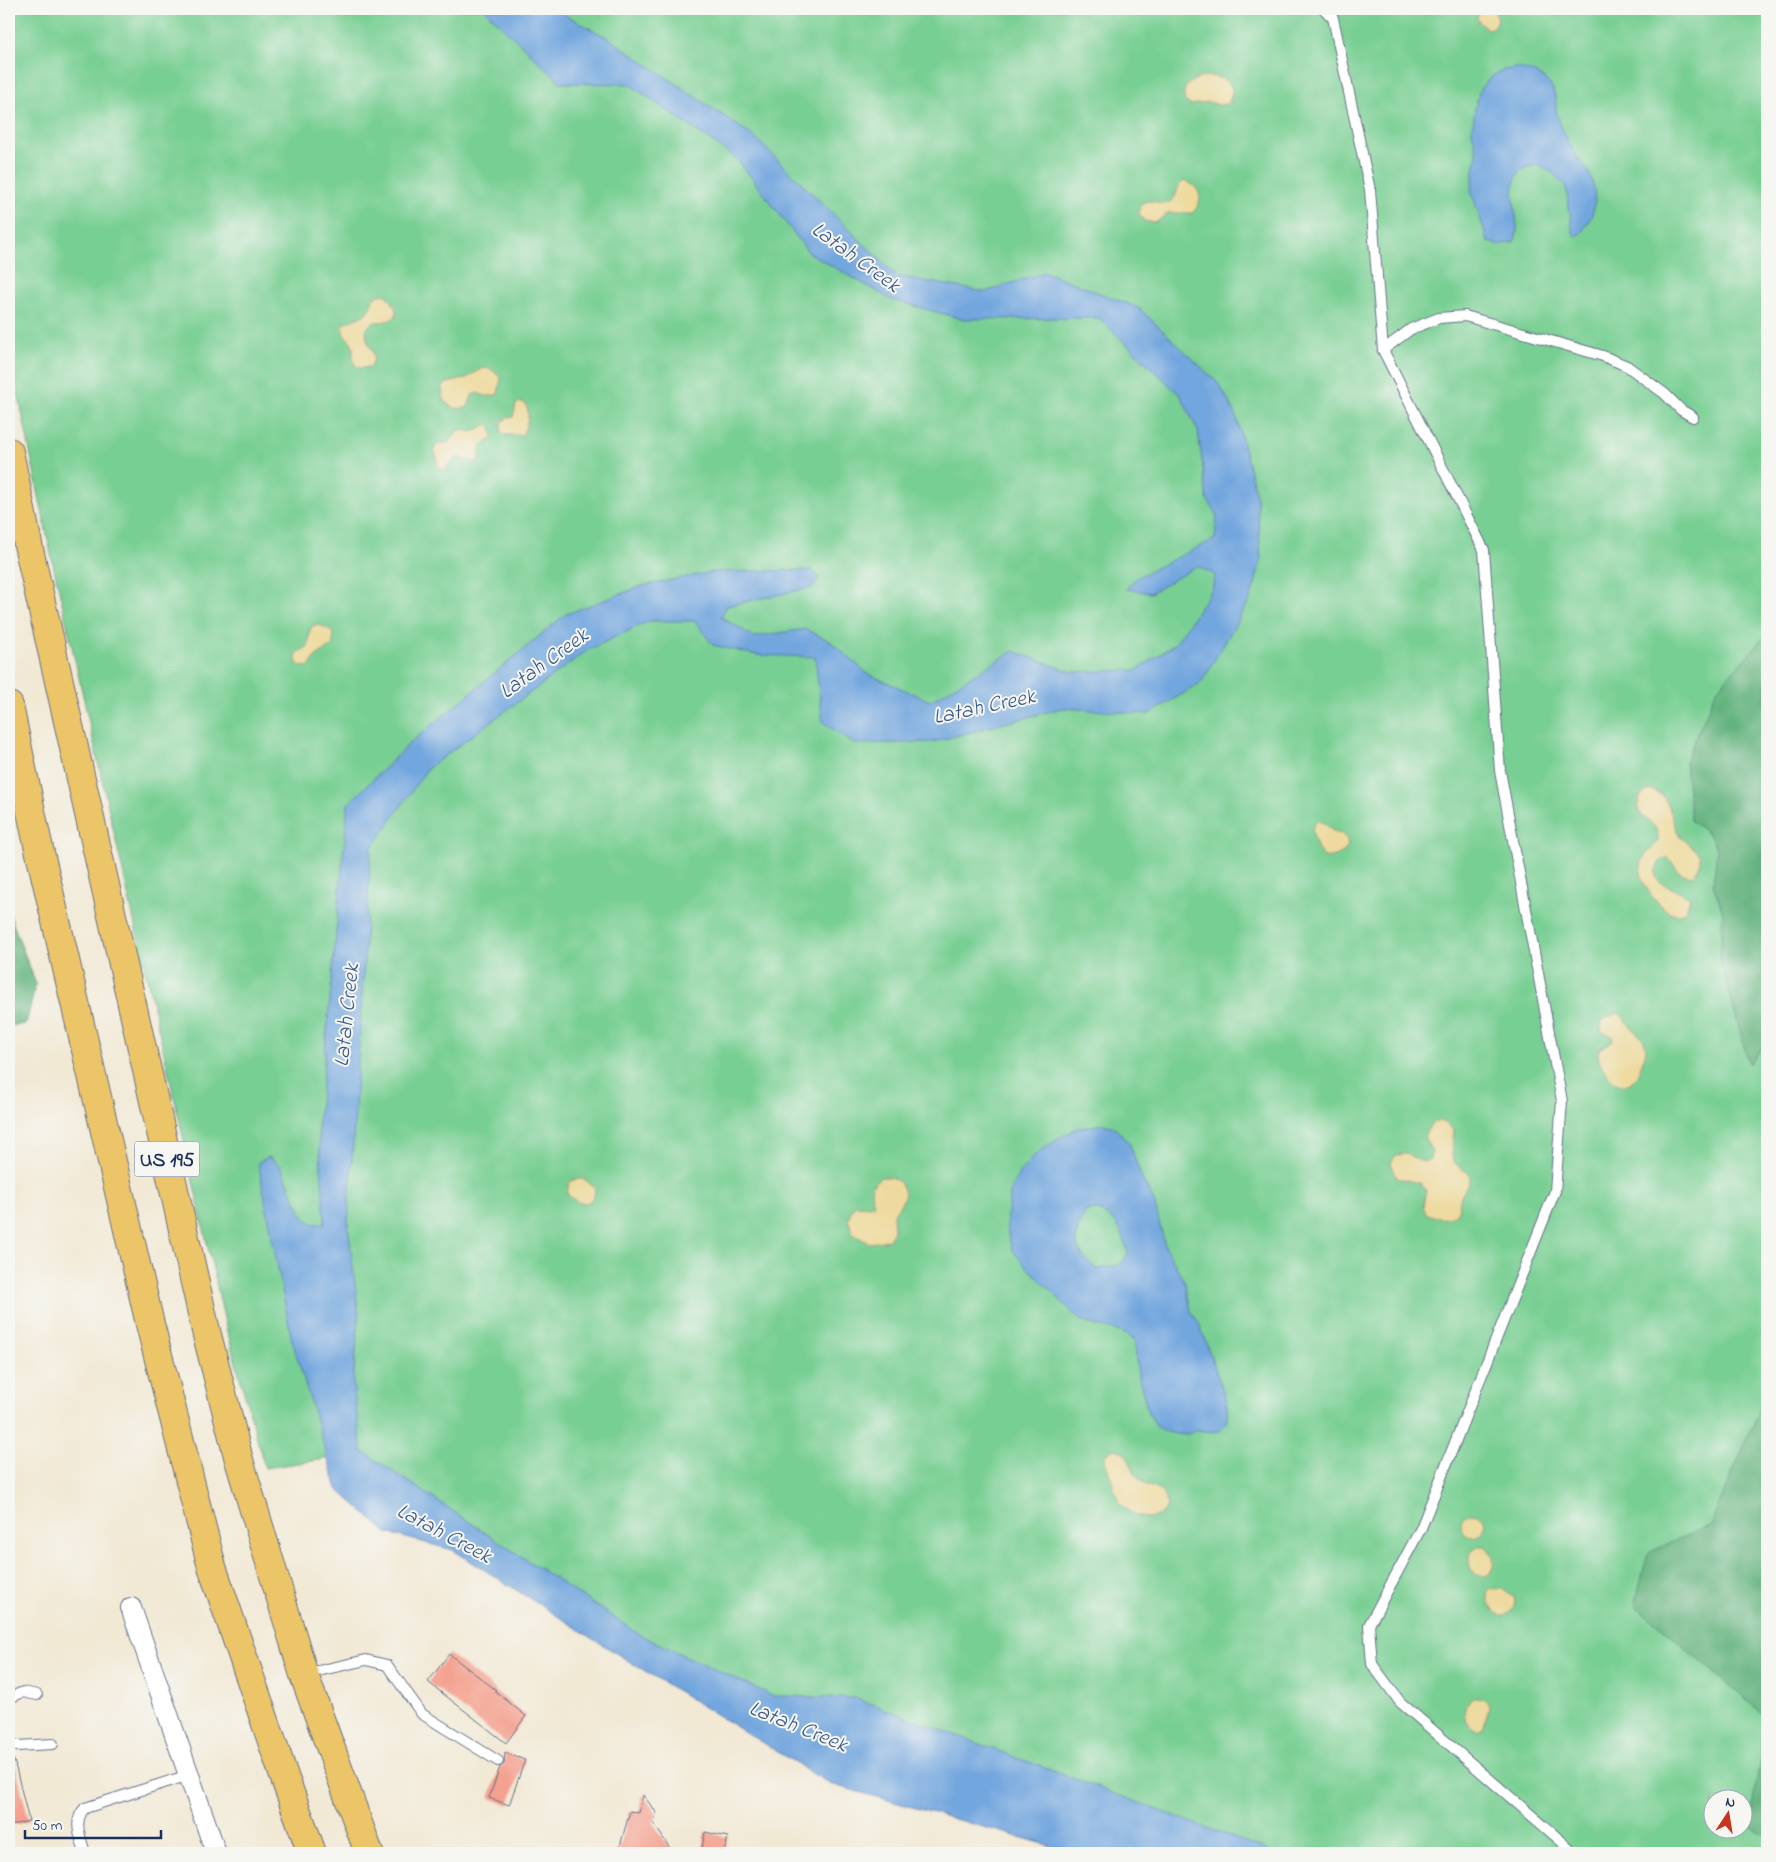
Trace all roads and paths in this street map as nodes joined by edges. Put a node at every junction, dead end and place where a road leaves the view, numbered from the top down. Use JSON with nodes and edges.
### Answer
{"nodes":[{"id":1,"x":1328,"y":11,"type":"edge"},
{"id":2,"x":1383,"y":350,"type":"junction"},
{"id":3,"x":1693,"y":417,"type":"dead end"},
{"id":4,"x":9,"y":452,"type":"edge"},
{"id":5,"x":9,"y":706,"type":"edge"},
{"id":6,"x":131,"y":1608,"type":"dead end"},
{"id":7,"x":304,"y":1675,"type":"junction"},
{"id":8,"x":37,"y":1695,"type":"dead end"},
{"id":9,"x":9,"y":1698,"type":"edge"},
{"id":10,"x":9,"y":1743,"type":"edge"},
{"id":11,"x":53,"y":1744,"type":"dead end"},
{"id":12,"x":498,"y":1761,"type":"dead end"},
{"id":13,"x":189,"y":1775,"type":"junction"},
{"id":14,"x":85,"y":1853,"type":"edge"},
{"id":15,"x":216,"y":1853,"type":"edge"},
{"id":16,"x":312,"y":1853,"type":"edge"},
{"id":17,"x":369,"y":1853,"type":"edge"},
{"id":18,"x":1575,"y":1853,"type":"edge"}],
"edges":[{"from":1,"to":2,"type":"lane"},
{"from":2,"to":3,"type":"lane"},
{"from":2,"to":18,"type":"lane"},
{"from":4,"to":7,"type":"highway","number":"US 195"},
{"from":5,"to":16,"type":"highway","number":"US 195"},
{"from":6,"to":13,"type":"street"},
{"from":7,"to":12,"type":"lane"},
{"from":7,"to":17,"type":"highway","number":"US 195"},
{"from":8,"to":9,"type":"lane"},
{"from":10,"to":11,"type":"lane"},
{"from":13,"to":14,"type":"lane"},
{"from":13,"to":15,"type":"street"}]}
